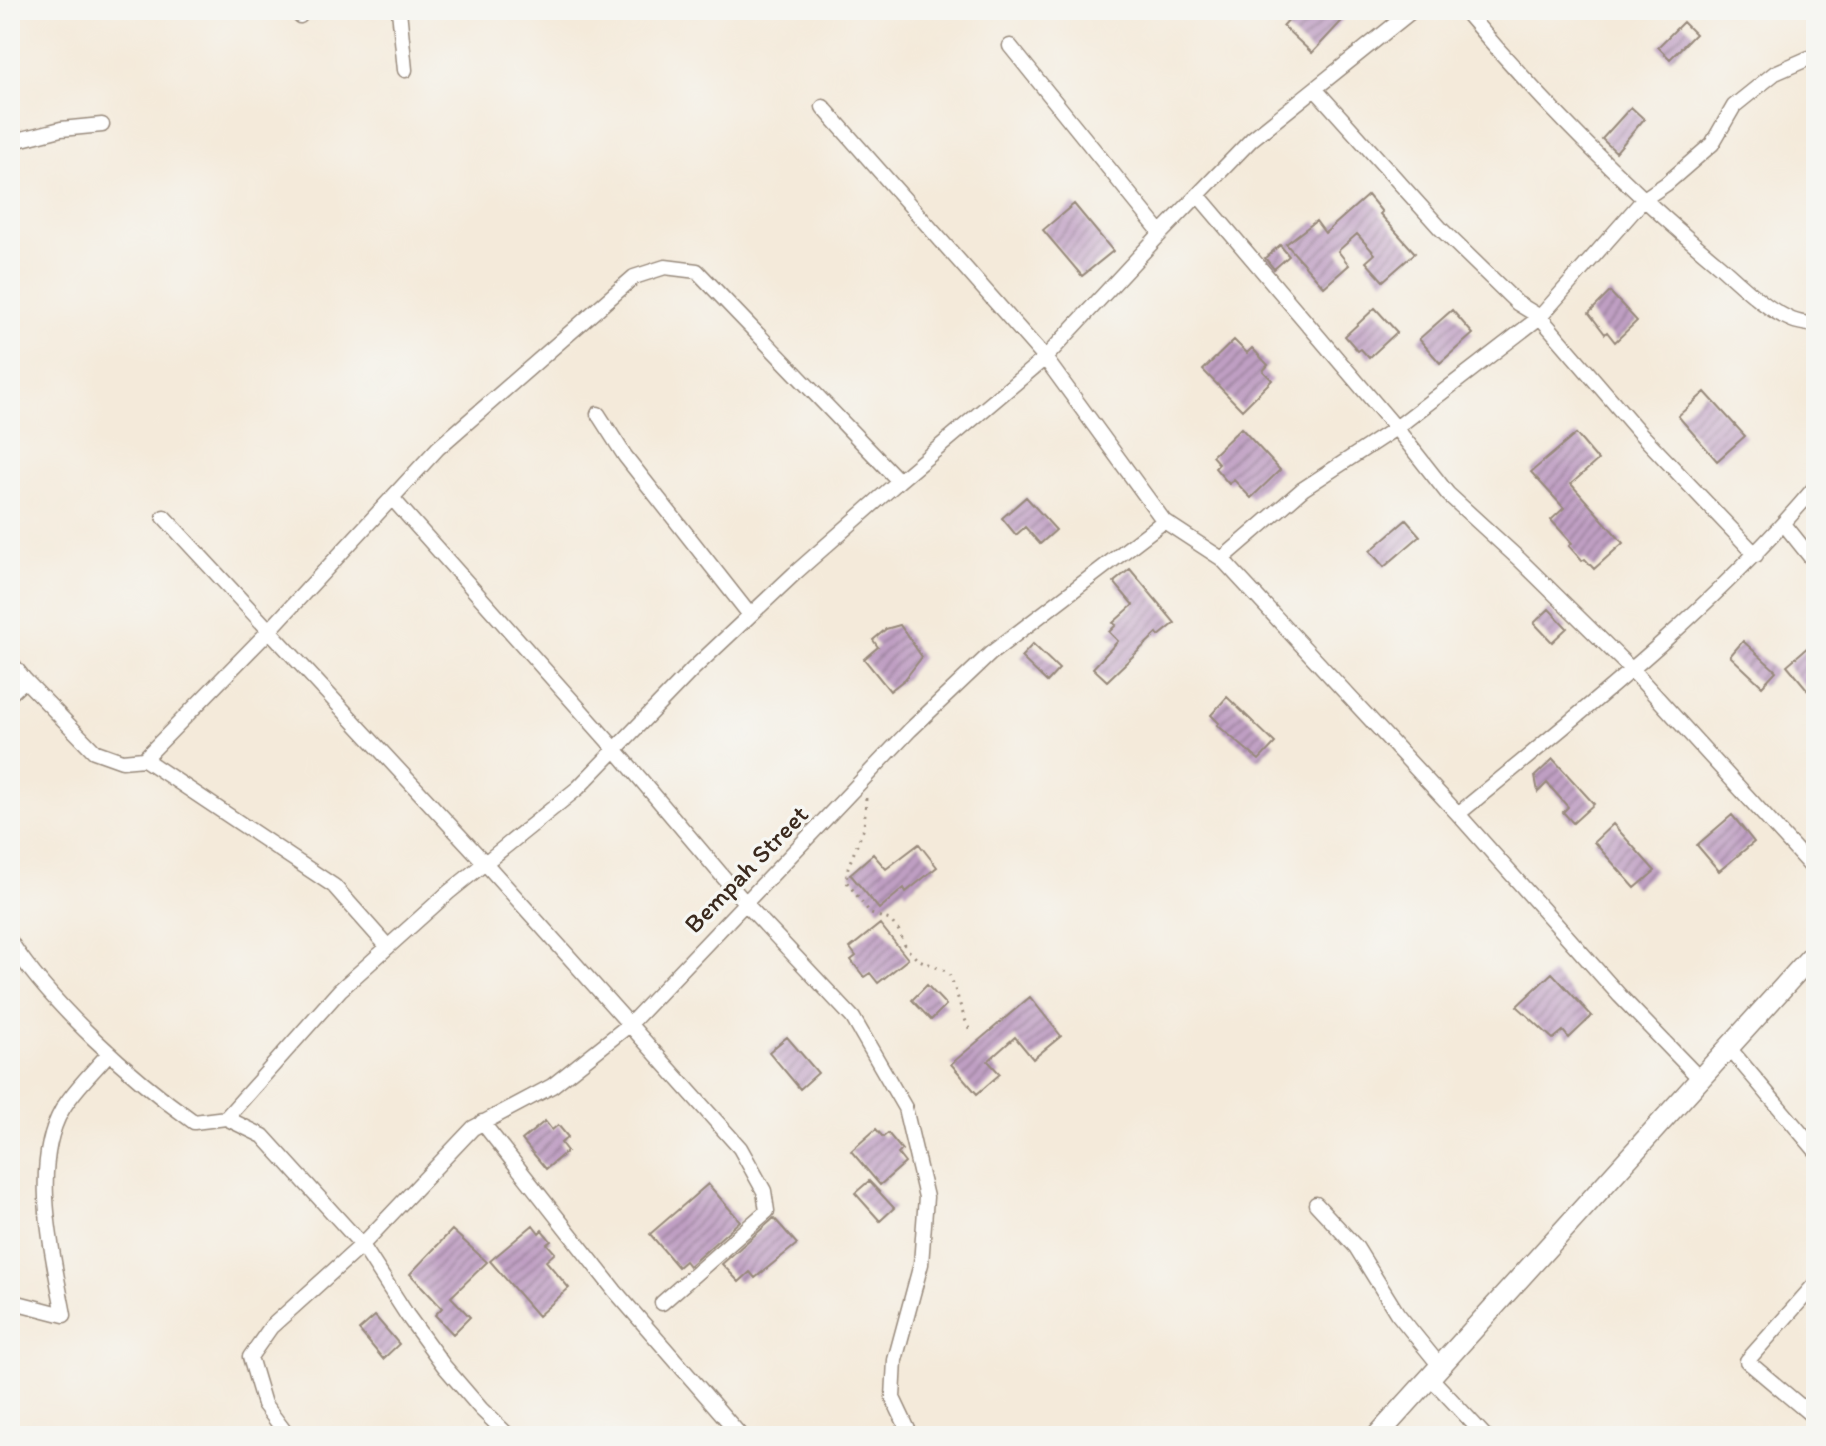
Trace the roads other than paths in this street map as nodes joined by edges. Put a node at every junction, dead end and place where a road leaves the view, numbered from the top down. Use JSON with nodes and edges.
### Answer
{"nodes":[{"id":1,"x":399,"y":10,"type":"edge"},
{"id":2,"x":1413,"y":10,"type":"edge"},
{"id":3,"x":1464,"y":10,"type":"edge"},
{"id":4,"x":1010,"y":46,"type":"dead end"},
{"id":5,"x":1816,"y":55,"type":"edge"},
{"id":6,"x":405,"y":70,"type":"dead end"},
{"id":7,"x":1315,"y":89,"type":"junction"},
{"id":8,"x":823,"y":107,"type":"dead end"},
{"id":9,"x":102,"y":125,"type":"dead end"},
{"id":10,"x":10,"y":142,"type":"edge"},
{"id":11,"x":1198,"y":195,"type":"junction"},
{"id":12,"x":1644,"y":199,"type":"junction"},
{"id":13,"x":1161,"y":233,"type":"junction"},
{"id":14,"x":1540,"y":317,"type":"junction"},
{"id":15,"x":1816,"y":325,"type":"edge"},
{"id":16,"x":1045,"y":358,"type":"junction"},
{"id":17,"x":598,"y":414,"type":"dead end"},
{"id":18,"x":1396,"y":428,"type":"junction"},
{"id":19,"x":899,"y":481,"type":"junction"},
{"id":20,"x":1816,"y":486,"type":"edge"},
{"id":21,"x":392,"y":498,"type":"junction"},
{"id":22,"x":164,"y":517,"type":"dead end"},
{"id":23,"x":1164,"y":521,"type":"junction"},
{"id":24,"x":1784,"y":524,"type":"junction"},
{"id":25,"x":1756,"y":555,"type":"junction"},
{"id":26,"x":1222,"y":559,"type":"junction"},
{"id":27,"x":1816,"y":564,"type":"edge"},
{"id":28,"x":750,"y":615,"type":"junction"},
{"id":29,"x":269,"y":631,"type":"junction"},
{"id":30,"x":10,"y":661,"type":"edge"},
{"id":31,"x":1632,"y":670,"type":"junction"},
{"id":32,"x":25,"y":680,"type":"junction"},
{"id":33,"x":10,"y":694,"type":"edge"},
{"id":34,"x":615,"y":749,"type":"junction"},
{"id":35,"x":144,"y":759,"type":"junction"},
{"id":36,"x":1458,"y":814,"type":"junction"},
{"id":37,"x":485,"y":863,"type":"junction"},
{"id":38,"x":1816,"y":872,"type":"edge"},
{"id":39,"x":747,"y":905,"type":"junction"},
{"id":40,"x":10,"y":941,"type":"edge"},
{"id":41,"x":388,"y":947,"type":"junction"},
{"id":42,"x":1816,"y":951,"type":"edge"},
{"id":43,"x":15,"y":960,"type":"edge"},
{"id":44,"x":629,"y":1025,"type":"junction"},
{"id":45,"x":1729,"y":1048,"type":"junction"},
{"id":46,"x":109,"y":1053,"type":"junction"},
{"id":47,"x":1701,"y":1080,"type":"junction"},
{"id":48,"x":226,"y":1118,"type":"junction"},
{"id":49,"x":482,"y":1122,"type":"junction"},
{"id":50,"x":1816,"y":1151,"type":"edge"},
{"id":51,"x":1316,"y":1204,"type":"dead end"},
{"id":52,"x":362,"y":1245,"type":"junction"},
{"id":53,"x":1816,"y":1283,"type":"edge"},
{"id":54,"x":10,"y":1301,"type":"edge"},
{"id":55,"x":662,"y":1303,"type":"dead end"},
{"id":56,"x":1435,"y":1371,"type":"junction"},
{"id":57,"x":1816,"y":1419,"type":"edge"},
{"id":58,"x":288,"y":1436,"type":"edge"},
{"id":59,"x":509,"y":1436,"type":"edge"},
{"id":60,"x":741,"y":1436,"type":"edge"},
{"id":61,"x":911,"y":1436,"type":"edge"},
{"id":62,"x":1377,"y":1436,"type":"edge"},
{"id":63,"x":1485,"y":1436,"type":"edge"}],
"edges":[{"from":1,"to":6,"type":"street"},
{"from":2,"to":7,"type":"street"},
{"from":3,"to":12,"type":"street"},
{"from":4,"to":13,"type":"street"},
{"from":5,"to":12,"type":"street"},
{"from":7,"to":11,"type":"street"},
{"from":7,"to":14,"type":"street"},
{"from":8,"to":16,"type":"street"},
{"from":9,"to":10,"type":"street"},
{"from":11,"to":13,"type":"street"},
{"from":11,"to":18,"type":"street"},
{"from":12,"to":14,"type":"street"},
{"from":12,"to":15,"type":"street"},
{"from":13,"to":16,"type":"street"},
{"from":14,"to":18,"type":"street"},
{"from":14,"to":25,"type":"street"},
{"from":16,"to":19,"type":"street"},
{"from":16,"to":23,"type":"street"},
{"from":17,"to":28,"type":"street"},
{"from":18,"to":26,"type":"street"},
{"from":18,"to":31,"type":"street"},
{"from":19,"to":21,"type":"street"},
{"from":19,"to":28,"type":"street"},
{"from":20,"to":24,"type":"street"},
{"from":21,"to":29,"type":"street"},
{"from":21,"to":34,"type":"street"},
{"from":22,"to":29,"type":"street"},
{"from":23,"to":26,"type":"street"},
{"from":23,"to":39,"type":"street","name":"Bempah Street"},
{"from":24,"to":25,"type":"street"},
{"from":24,"to":27,"type":"street"},
{"from":25,"to":31,"type":"street"},
{"from":26,"to":36,"type":"street"},
{"from":28,"to":34,"type":"street"},
{"from":29,"to":35,"type":"street"},
{"from":29,"to":37,"type":"street"},
{"from":30,"to":32,"type":"street"},
{"from":31,"to":36,"type":"street"},
{"from":31,"to":38,"type":"street"},
{"from":32,"to":33,"type":"street"},
{"from":32,"to":35,"type":"street"},
{"from":34,"to":37,"type":"street"},
{"from":34,"to":39,"type":"street"},
{"from":35,"to":41,"type":"street"},
{"from":36,"to":47,"type":"street"},
{"from":37,"to":41,"type":"street"},
{"from":37,"to":44,"type":"street"},
{"from":39,"to":44,"type":"street","name":"Bempah Street"},
{"from":39,"to":61,"type":"street"},
{"from":40,"to":43,"type":"street"},
{"from":41,"to":48,"type":"street"},
{"from":42,"to":45,"type":"street"},
{"from":43,"to":46,"type":"street"},
{"from":44,"to":49,"type":"street","name":"Bempah Street"},
{"from":44,"to":55,"type":"street"},
{"from":45,"to":47,"type":"street"},
{"from":45,"to":50,"type":"street"},
{"from":46,"to":48,"type":"street"},
{"from":46,"to":54,"type":"street"},
{"from":47,"to":56,"type":"street"},
{"from":48,"to":52,"type":"street"},
{"from":49,"to":52,"type":"street","name":"Bempah Street"},
{"from":49,"to":60,"type":"street"},
{"from":51,"to":56,"type":"street"},
{"from":52,"to":58,"type":"street","name":"Bempah Street"},
{"from":52,"to":59,"type":"street"},
{"from":53,"to":57,"type":"street"},
{"from":56,"to":62,"type":"street"},
{"from":56,"to":63,"type":"street"}]}
